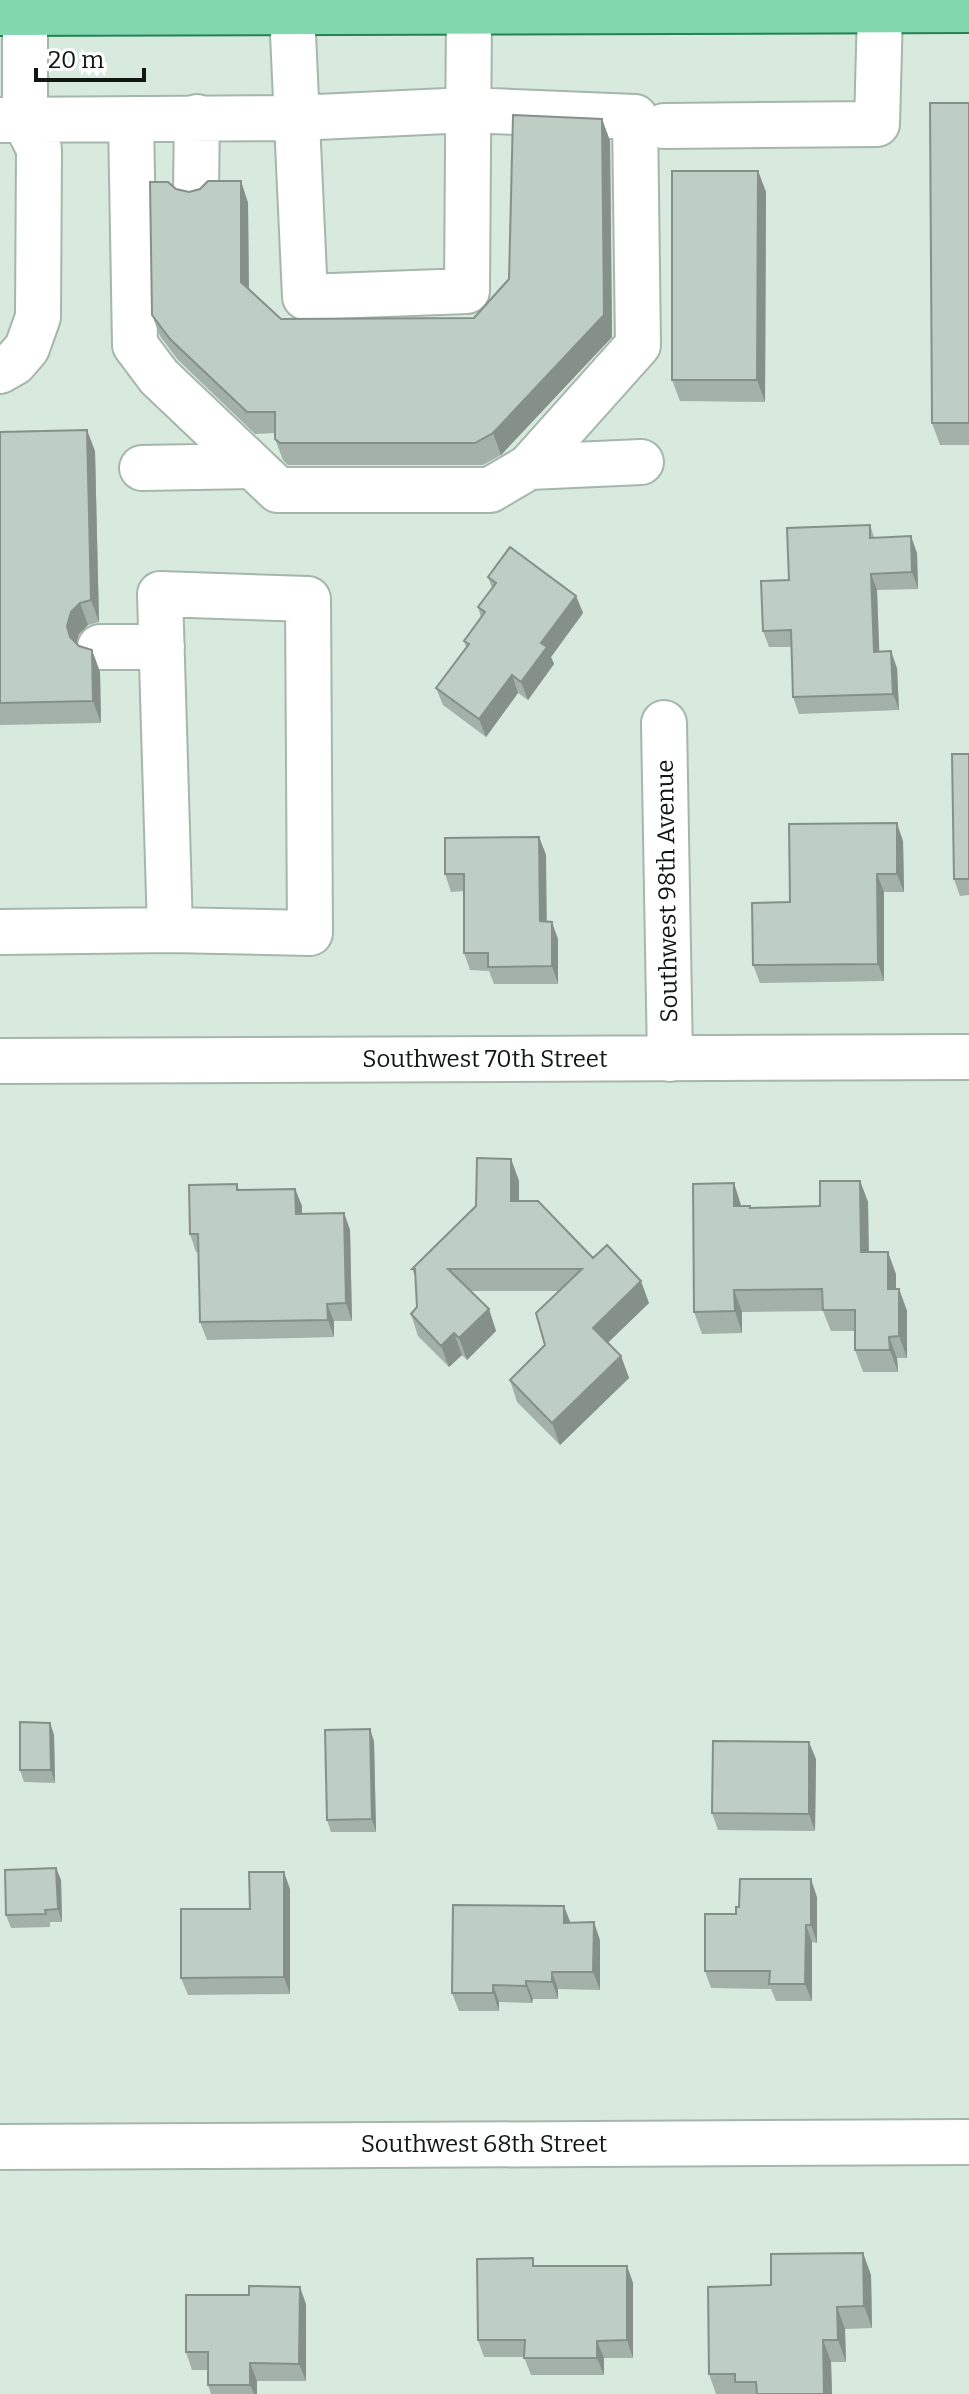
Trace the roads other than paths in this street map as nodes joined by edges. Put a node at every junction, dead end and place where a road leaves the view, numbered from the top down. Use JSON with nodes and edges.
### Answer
{"nodes":[{"id":1,"x":469,"y":6,"type":"edge"},
{"id":2,"x":969,"y":10,"type":"edge"},
{"id":3,"x":880,"y":11,"type":"junction"},
{"id":4,"x":292,"y":12,"type":"junction"},
{"id":5,"x":12,"y":13,"type":"edge"},
{"id":6,"x":468,"y":110,"type":"junction"},
{"id":7,"x":197,"y":117,"type":"junction"},
{"id":8,"x":296,"y":118,"type":"junction"},
{"id":9,"x":131,"y":119,"type":"junction"},
{"id":10,"x":13,"y":121,"type":"edge"},
{"id":11,"x":664,"y":126,"type":"dead end"},
{"id":12,"x":196,"y":189,"type":"edge"},
{"id":13,"x":0,"y":371,"type":"edge"},
{"id":14,"x":641,"y":462,"type":"dead end"},
{"id":15,"x":252,"y":466,"type":"junction"},
{"id":16,"x":529,"y":467,"type":"junction"},
{"id":17,"x":142,"y":468,"type":"dead end"},
{"id":18,"x":100,"y":647,"type":"dead end"},
{"id":19,"x":162,"y":647,"type":"junction"},
{"id":20,"x":664,"y":723,"type":"dead end"},
{"id":21,"x":170,"y":930,"type":"junction"},
{"id":22,"x":0,"y":932,"type":"edge"},
{"id":23,"x":969,"y":1057,"type":"edge"},
{"id":24,"x":670,"y":1059,"type":"junction"},
{"id":25,"x":0,"y":1061,"type":"edge"},
{"id":26,"x":969,"y":2142,"type":"edge"},
{"id":27,"x":0,"y":2147,"type":"edge"}],
"edges":[{"from":1,"to":3,"type":"main road"},
{"from":1,"to":4,"type":"main road"},
{"from":1,"to":6,"type":"street"},
{"from":2,"to":3,"type":"main road"},
{"from":3,"to":11,"type":"street"},
{"from":4,"to":5,"type":"main road"},
{"from":4,"to":8,"type":"street"},
{"from":5,"to":10,"type":"street"},
{"from":6,"to":8,"type":"street"},
{"from":6,"to":8,"type":"street"},
{"from":6,"to":16,"type":"street"},
{"from":7,"to":8,"type":"street"},
{"from":7,"to":9,"type":"street"},
{"from":7,"to":12,"type":"street"},
{"from":9,"to":10,"type":"street"},
{"from":9,"to":15,"type":"street"},
{"from":10,"to":13,"type":"street"},
{"from":14,"to":16,"type":"street"},
{"from":15,"to":16,"type":"street"},
{"from":15,"to":17,"type":"street"},
{"from":18,"to":19,"type":"street"},
{"from":19,"to":21,"type":"street"},
{"from":19,"to":21,"type":"street"},
{"from":20,"to":24,"type":"street","name":"Southwest 98th Avenue"},
{"from":21,"to":22,"type":"street"},
{"from":23,"to":24,"type":"street","name":"Southwest 70th Street"},
{"from":24,"to":25,"type":"street","name":"Southwest 70th Street"},
{"from":26,"to":27,"type":"street","name":"Southwest 68th Street"}]}
